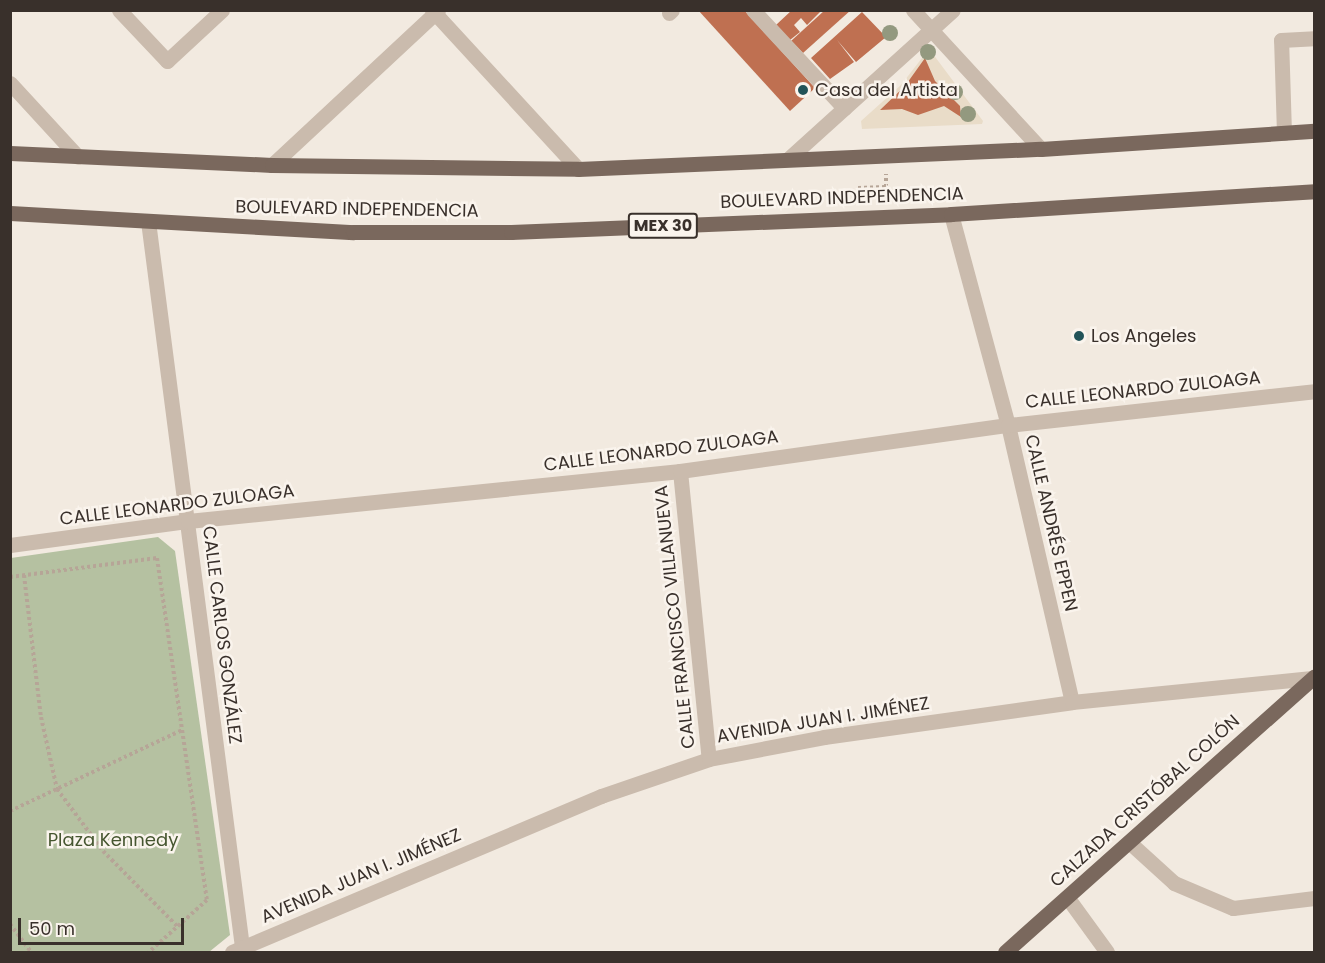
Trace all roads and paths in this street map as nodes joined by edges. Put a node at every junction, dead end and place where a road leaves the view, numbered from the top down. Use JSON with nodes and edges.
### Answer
{"nodes":[{"id":1,"x":119,"y":10,"type":"edge"},
{"id":2,"x":222,"y":10,"type":"edge"},
{"id":3,"x":753,"y":10,"type":"edge"},
{"id":4,"x":914,"y":10,"type":"edge"},
{"id":5,"x":953,"y":10,"type":"edge"},
{"id":6,"x":435,"y":12,"type":"edge"},
{"id":7,"x":931,"y":30,"type":"junction"},
{"id":8,"x":1314,"y":38,"type":"edge"},
{"id":9,"x":10,"y":83,"type":"edge"},
{"id":10,"x":844,"y":108,"type":"junction"},
{"id":11,"x":1314,"y":131,"type":"edge"},
{"id":12,"x":1284,"y":133,"type":"junction"},
{"id":13,"x":1041,"y":149,"type":"junction"},
{"id":14,"x":10,"y":153,"type":"edge"},
{"id":15,"x":886,"y":155,"type":"junction"},
{"id":16,"x":78,"y":157,"type":"junction"},
{"id":17,"x":788,"y":159,"type":"junction"},
{"id":18,"x":272,"y":165,"type":"junction"},
{"id":19,"x":578,"y":169,"type":"junction"},
{"id":20,"x":1314,"y":191,"type":"edge"},
{"id":21,"x":10,"y":213,"type":"edge"},
{"id":22,"x":951,"y":214,"type":"junction"},
{"id":23,"x":859,"y":218,"type":"junction"},
{"id":24,"x":148,"y":221,"type":"junction"},
{"id":25,"x":1314,"y":391,"type":"edge"},
{"id":26,"x":1008,"y":425,"type":"junction"},
{"id":27,"x":680,"y":471,"type":"junction"},
{"id":28,"x":188,"y":521,"type":"junction"},
{"id":29,"x":10,"y":545,"type":"edge"},
{"id":30,"x":24,"y":575,"type":"junction"},
{"id":31,"x":10,"y":577,"type":"edge"},
{"id":32,"x":1314,"y":676,"type":"edge"},
{"id":33,"x":1072,"y":702,"type":"junction"},
{"id":34,"x":182,"y":730,"type":"junction"},
{"id":35,"x":709,"y":759,"type":"junction"},
{"id":36,"x":57,"y":789,"type":"junction"},
{"id":37,"x":10,"y":811,"type":"edge"},
{"id":38,"x":1129,"y":842,"type":"junction"},
{"id":39,"x":1067,"y":897,"type":"junction"},
{"id":40,"x":1314,"y":898,"type":"edge"},
{"id":41,"x":10,"y":924,"type":"edge"},
{"id":42,"x":178,"y":927,"type":"junction"},
{"id":43,"x":237,"y":950,"type":"edge"},
{"id":44,"x":30,"y":952,"type":"edge"},
{"id":45,"x":149,"y":952,"type":"edge"},
{"id":46,"x":1005,"y":952,"type":"edge"},
{"id":47,"x":1107,"y":952,"type":"edge"}],
"edges":[{"from":1,"to":2,"type":"street"},
{"from":3,"to":10,"type":"street"},
{"from":4,"to":7,"type":"street"},
{"from":5,"to":7,"type":"street"},
{"from":6,"to":18,"type":"street"},
{"from":6,"to":19,"type":"street"},
{"from":7,"to":10,"type":"street"},
{"from":7,"to":13,"type":"street"},
{"from":8,"to":12,"type":"street"},
{"from":9,"to":16,"type":"street"},
{"from":10,"to":17,"type":"street"},
{"from":11,"to":12,"type":"main road"},
{"from":12,"to":13,"type":"main road"},
{"from":13,"to":15,"type":"main road"},
{"from":14,"to":16,"type":"main road"},
{"from":15,"to":17,"type":"main road"},
{"from":15,"to":23,"type":"path"},
{"from":16,"to":18,"type":"main road"},
{"from":17,"to":19,"type":"main road"},
{"from":18,"to":19,"type":"main road"},
{"from":20,"to":22,"type":"main road","name":"BOULEVARD INDEPENDENCIA","number":"MEX 30"},
{"from":21,"to":24,"type":"main road","name":"BOULEVARD INDEPENDENCIA","number":"MEX 30"},
{"from":22,"to":23,"type":"main road","name":"BOULEVARD INDEPENDENCIA","number":"MEX 30"},
{"from":22,"to":26,"type":"street","name":"CALLE ANDRÉS EPPEN"},
{"from":23,"to":24,"type":"main road","name":"BOULEVARD INDEPENDENCIA","number":"MEX 30"},
{"from":24,"to":28,"type":"street","name":"CALLE CARLOS GONZÁLEZ"},
{"from":25,"to":26,"type":"street","name":"CALLE LEONARDO ZULOAGA"},
{"from":26,"to":27,"type":"street","name":"CALLE LEONARDO ZULOAGA"},
{"from":26,"to":33,"type":"street","name":"CALLE ANDRÉS EPPEN"},
{"from":27,"to":28,"type":"street","name":"CALLE LEONARDO ZULOAGA"},
{"from":27,"to":35,"type":"street","name":"CALLE FRANCISCO VILLANUEVA"},
{"from":28,"to":29,"type":"street","name":"CALLE LEONARDO ZULOAGA"},
{"from":28,"to":43,"type":"street","name":"CALLE CARLOS GONZÁLEZ"},
{"from":30,"to":31,"type":"path"},
{"from":30,"to":34,"type":"path"},
{"from":30,"to":36,"type":"path"},
{"from":32,"to":33,"type":"street","name":"AVENIDA JUAN I. JIMÉNEZ"},
{"from":32,"to":38,"type":"main road","name":"CALZADA CRISTÓBAL COLÓN"},
{"from":33,"to":35,"type":"street","name":"AVENIDA JUAN I. JIMÉNEZ"},
{"from":34,"to":36,"type":"path"},
{"from":34,"to":42,"type":"path"},
{"from":35,"to":43,"type":"street","name":"AVENIDA JUAN I. JIMÉNEZ"},
{"from":36,"to":37,"type":"path"},
{"from":36,"to":42,"type":"path"},
{"from":38,"to":39,"type":"main road","name":"CALZADA CRISTÓBAL COLÓN"},
{"from":38,"to":40,"type":"street"},
{"from":39,"to":46,"type":"main road","name":"CALZADA CRISTÓBAL COLÓN"},
{"from":39,"to":47,"type":"street"},
{"from":41,"to":44,"type":"path"},
{"from":42,"to":45,"type":"path"}]}
